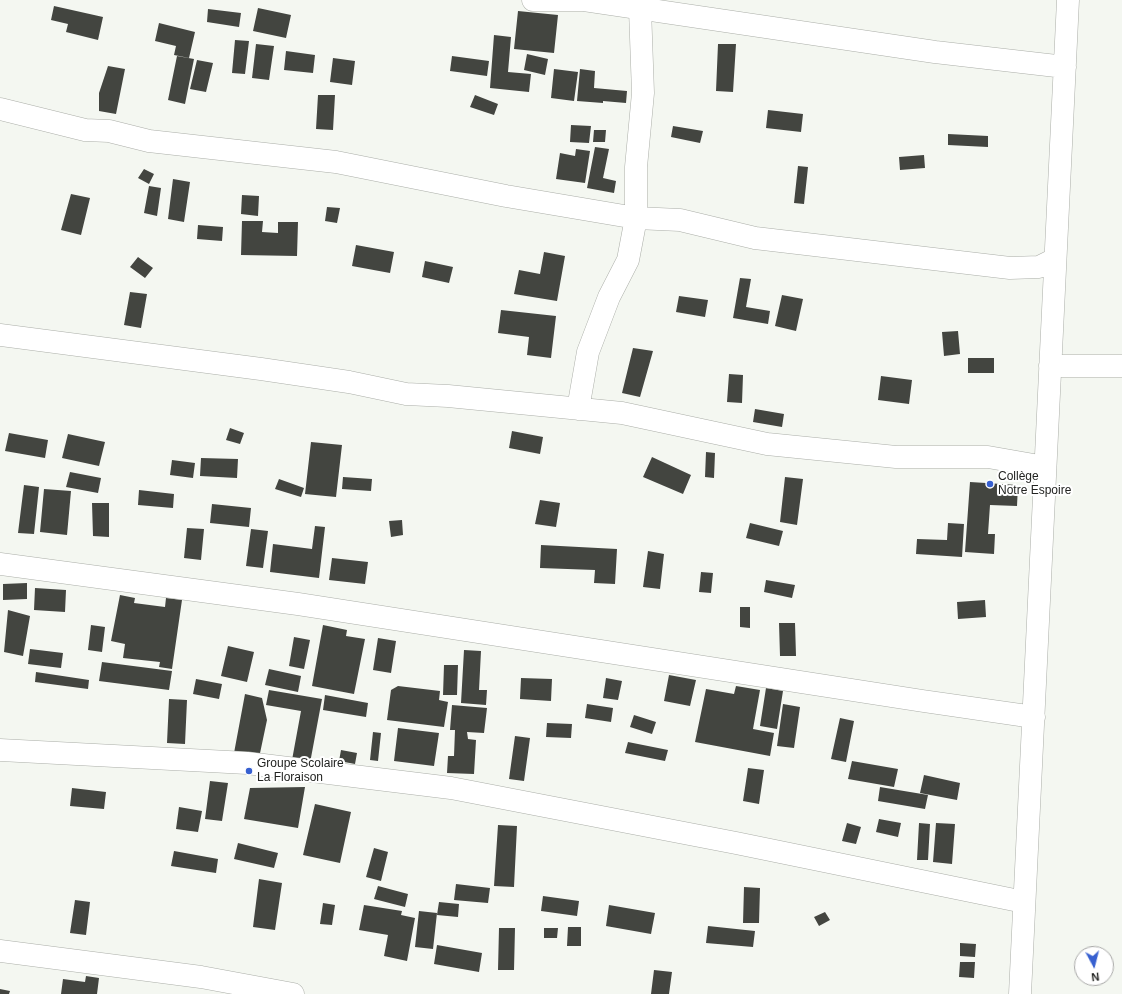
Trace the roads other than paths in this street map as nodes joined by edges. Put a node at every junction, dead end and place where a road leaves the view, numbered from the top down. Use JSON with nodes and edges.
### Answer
{"nodes":[{"id":1,"x":534,"y":0,"type":"edge"},
{"id":2,"x":1068,"y":0,"type":"edge"},
{"id":3,"x":641,"y":5,"type":"edge"},
{"id":4,"x":1064,"y":67,"type":"junction"},
{"id":5,"x":0,"y":108,"type":"edge"},
{"id":6,"x":636,"y":218,"type":"junction"},
{"id":7,"x":1055,"y":259,"type":"junction"},
{"id":8,"x":0,"y":335,"type":"edge"},
{"id":9,"x":1050,"y":366,"type":"junction"},
{"id":10,"x":1122,"y":366,"type":"edge"},
{"id":11,"x":578,"y":409,"type":"junction"},
{"id":12,"x":1045,"y":467,"type":"junction"},
{"id":13,"x":0,"y":564,"type":"edge"},
{"id":14,"x":1034,"y":717,"type":"junction"},
{"id":15,"x":0,"y":750,"type":"edge"},
{"id":16,"x":1024,"y":902,"type":"junction"},
{"id":17,"x":0,"y":951,"type":"edge"},
{"id":18,"x":293,"y":994,"type":"edge"},
{"id":19,"x":1020,"y":994,"type":"edge"}],
"edges":[{"from":1,"to":3,"type":"street"},
{"from":2,"to":4,"type":"street"},
{"from":3,"to":4,"type":"street"},
{"from":3,"to":6,"type":"street"},
{"from":4,"to":7,"type":"street"},
{"from":5,"to":6,"type":"street"},
{"from":6,"to":7,"type":"street"},
{"from":6,"to":11,"type":"street"},
{"from":7,"to":9,"type":"street"},
{"from":8,"to":11,"type":"street"},
{"from":9,"to":10,"type":"street"},
{"from":9,"to":12,"type":"street"},
{"from":11,"to":12,"type":"street"},
{"from":12,"to":14,"type":"street"},
{"from":13,"to":14,"type":"street"},
{"from":14,"to":16,"type":"street"},
{"from":15,"to":16,"type":"street"},
{"from":16,"to":19,"type":"street"},
{"from":17,"to":18,"type":"street"}]}
